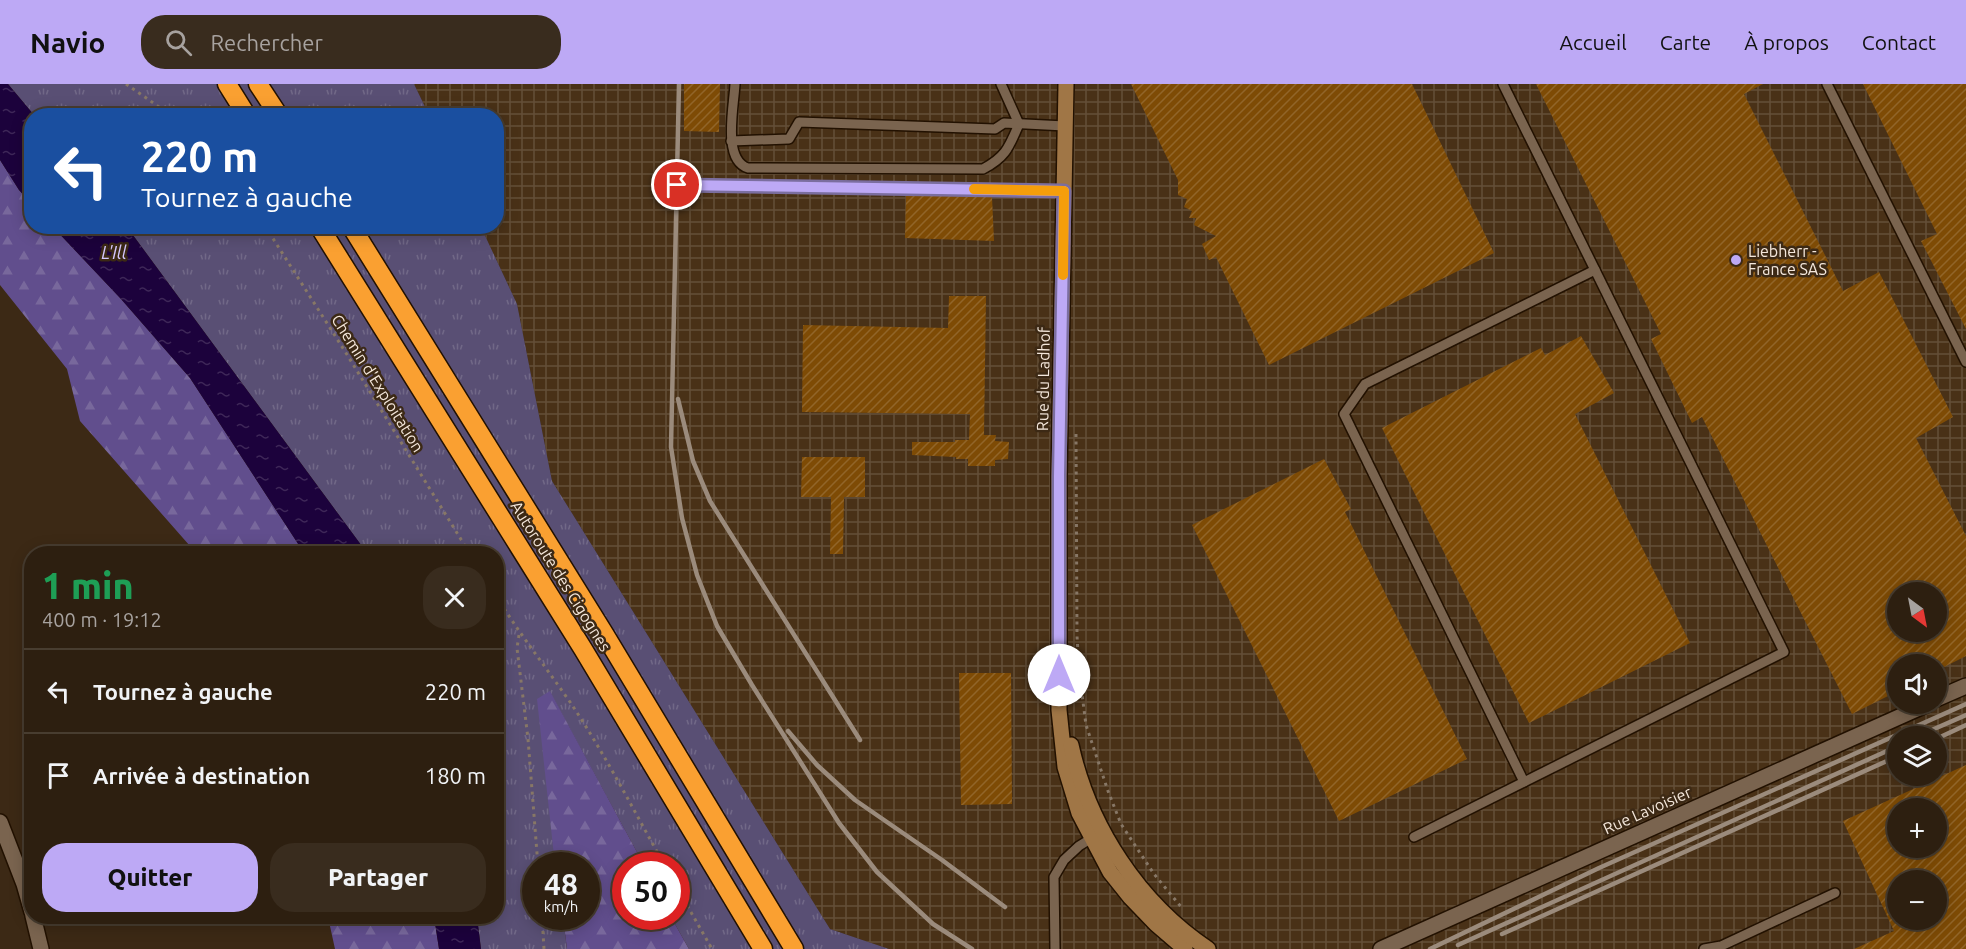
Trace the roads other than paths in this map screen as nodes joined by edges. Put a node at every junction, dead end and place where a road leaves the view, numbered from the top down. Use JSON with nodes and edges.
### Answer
{"nodes":[{"id":1,"x":227,"y":84,"type":"edge"},
{"id":2,"x":258,"y":84,"type":"edge"},
{"id":3,"x":735,"y":84,"type":"edge"},
{"id":4,"x":1000,"y":84,"type":"edge"},
{"id":5,"x":1066,"y":84,"type":"edge"},
{"id":6,"x":1503,"y":84,"type":"edge"},
{"id":7,"x":1827,"y":84,"type":"edge"},
{"id":8,"x":242,"y":108,"type":"edge"},
{"id":9,"x":274,"y":108,"type":"edge"},
{"id":10,"x":1019,"y":124,"type":"junction"},
{"id":11,"x":1065,"y":126,"type":"junction"},
{"id":12,"x":731,"y":141,"type":"junction"},
{"id":13,"x":677,"y":185,"type":"dead end"},
{"id":14,"x":1064,"y":191,"type":"junction"},
{"id":15,"x":324,"y":234,"type":"edge"},
{"id":16,"x":356,"y":234,"type":"edge"},
{"id":17,"x":1595,"y":270,"type":"junction"},
{"id":18,"x":1966,"y":362,"type":"edge"},
{"id":19,"x":1059,"y":675,"type":"junction"},
{"id":20,"x":1966,"y":686,"type":"edge"},
{"id":21,"x":1947,"y":694,"type":"edge"},
{"id":22,"x":1906,"y":714,"type":"edge"},
{"id":23,"x":1524,"y":782,"type":"junction"},
{"id":24,"x":0,"y":822,"type":"edge"},
{"id":25,"x":1414,"y":837,"type":"dead end"},
{"id":26,"x":1092,"y":838,"type":"junction"},
{"id":27,"x":24,"y":884,"type":"edge"},
{"id":28,"x":1835,"y":893,"type":"dead end"},
{"id":29,"x":35,"y":924,"type":"edge"},
{"id":30,"x":41,"y":949,"type":"edge"},
{"id":31,"x":763,"y":949,"type":"edge"},
{"id":32,"x":794,"y":949,"type":"edge"},
{"id":33,"x":1054,"y":949,"type":"edge"},
{"id":34,"x":1185,"y":949,"type":"edge"},
{"id":35,"x":1208,"y":949,"type":"edge"},
{"id":36,"x":1381,"y":949,"type":"edge"},
{"id":37,"x":1704,"y":949,"type":"edge"}],
"edges":[{"from":1,"to":8,"type":"highway"},
{"from":2,"to":9,"type":"highway"},
{"from":3,"to":12,"type":"lane"},
{"from":4,"to":10,"type":"lane"},
{"from":5,"to":11,"type":"main road","name":"Rue du Ladhof"},
{"from":6,"to":17,"type":"lane"},
{"from":7,"to":18,"type":"lane"},
{"from":10,"to":11,"type":"lane"},
{"from":10,"to":12,"type":"lane"},
{"from":10,"to":12,"type":"lane"},
{"from":11,"to":14,"type":"main road","name":"Rue du Ladhof"},
{"from":13,"to":14,"type":"lane"},
{"from":14,"to":19,"type":"main road","name":"Rue du Ladhof"},
{"from":15,"to":31,"type":"highway","name":"Autoroute des Cigognes"},
{"from":16,"to":32,"type":"highway","name":"Autoroute des Cigognes"},
{"from":17,"to":23,"type":"lane"},
{"from":17,"to":23,"type":"lane"},
{"from":19,"to":26,"type":"main road","name":"Rue du Ladhof"},
{"from":19,"to":35,"type":"main road","name":"Rue du Ladhof"},
{"from":20,"to":21,"type":"street"},
{"from":22,"to":36,"type":"street","name":"Rue Lavoisier"},
{"from":23,"to":25,"type":"lane"},
{"from":24,"to":27,"type":"street"},
{"from":26,"to":33,"type":"lane"},
{"from":26,"to":34,"type":"main road","name":"Rue du Ladhof"},
{"from":28,"to":37,"type":"lane"},
{"from":29,"to":30,"type":"street"}]}
